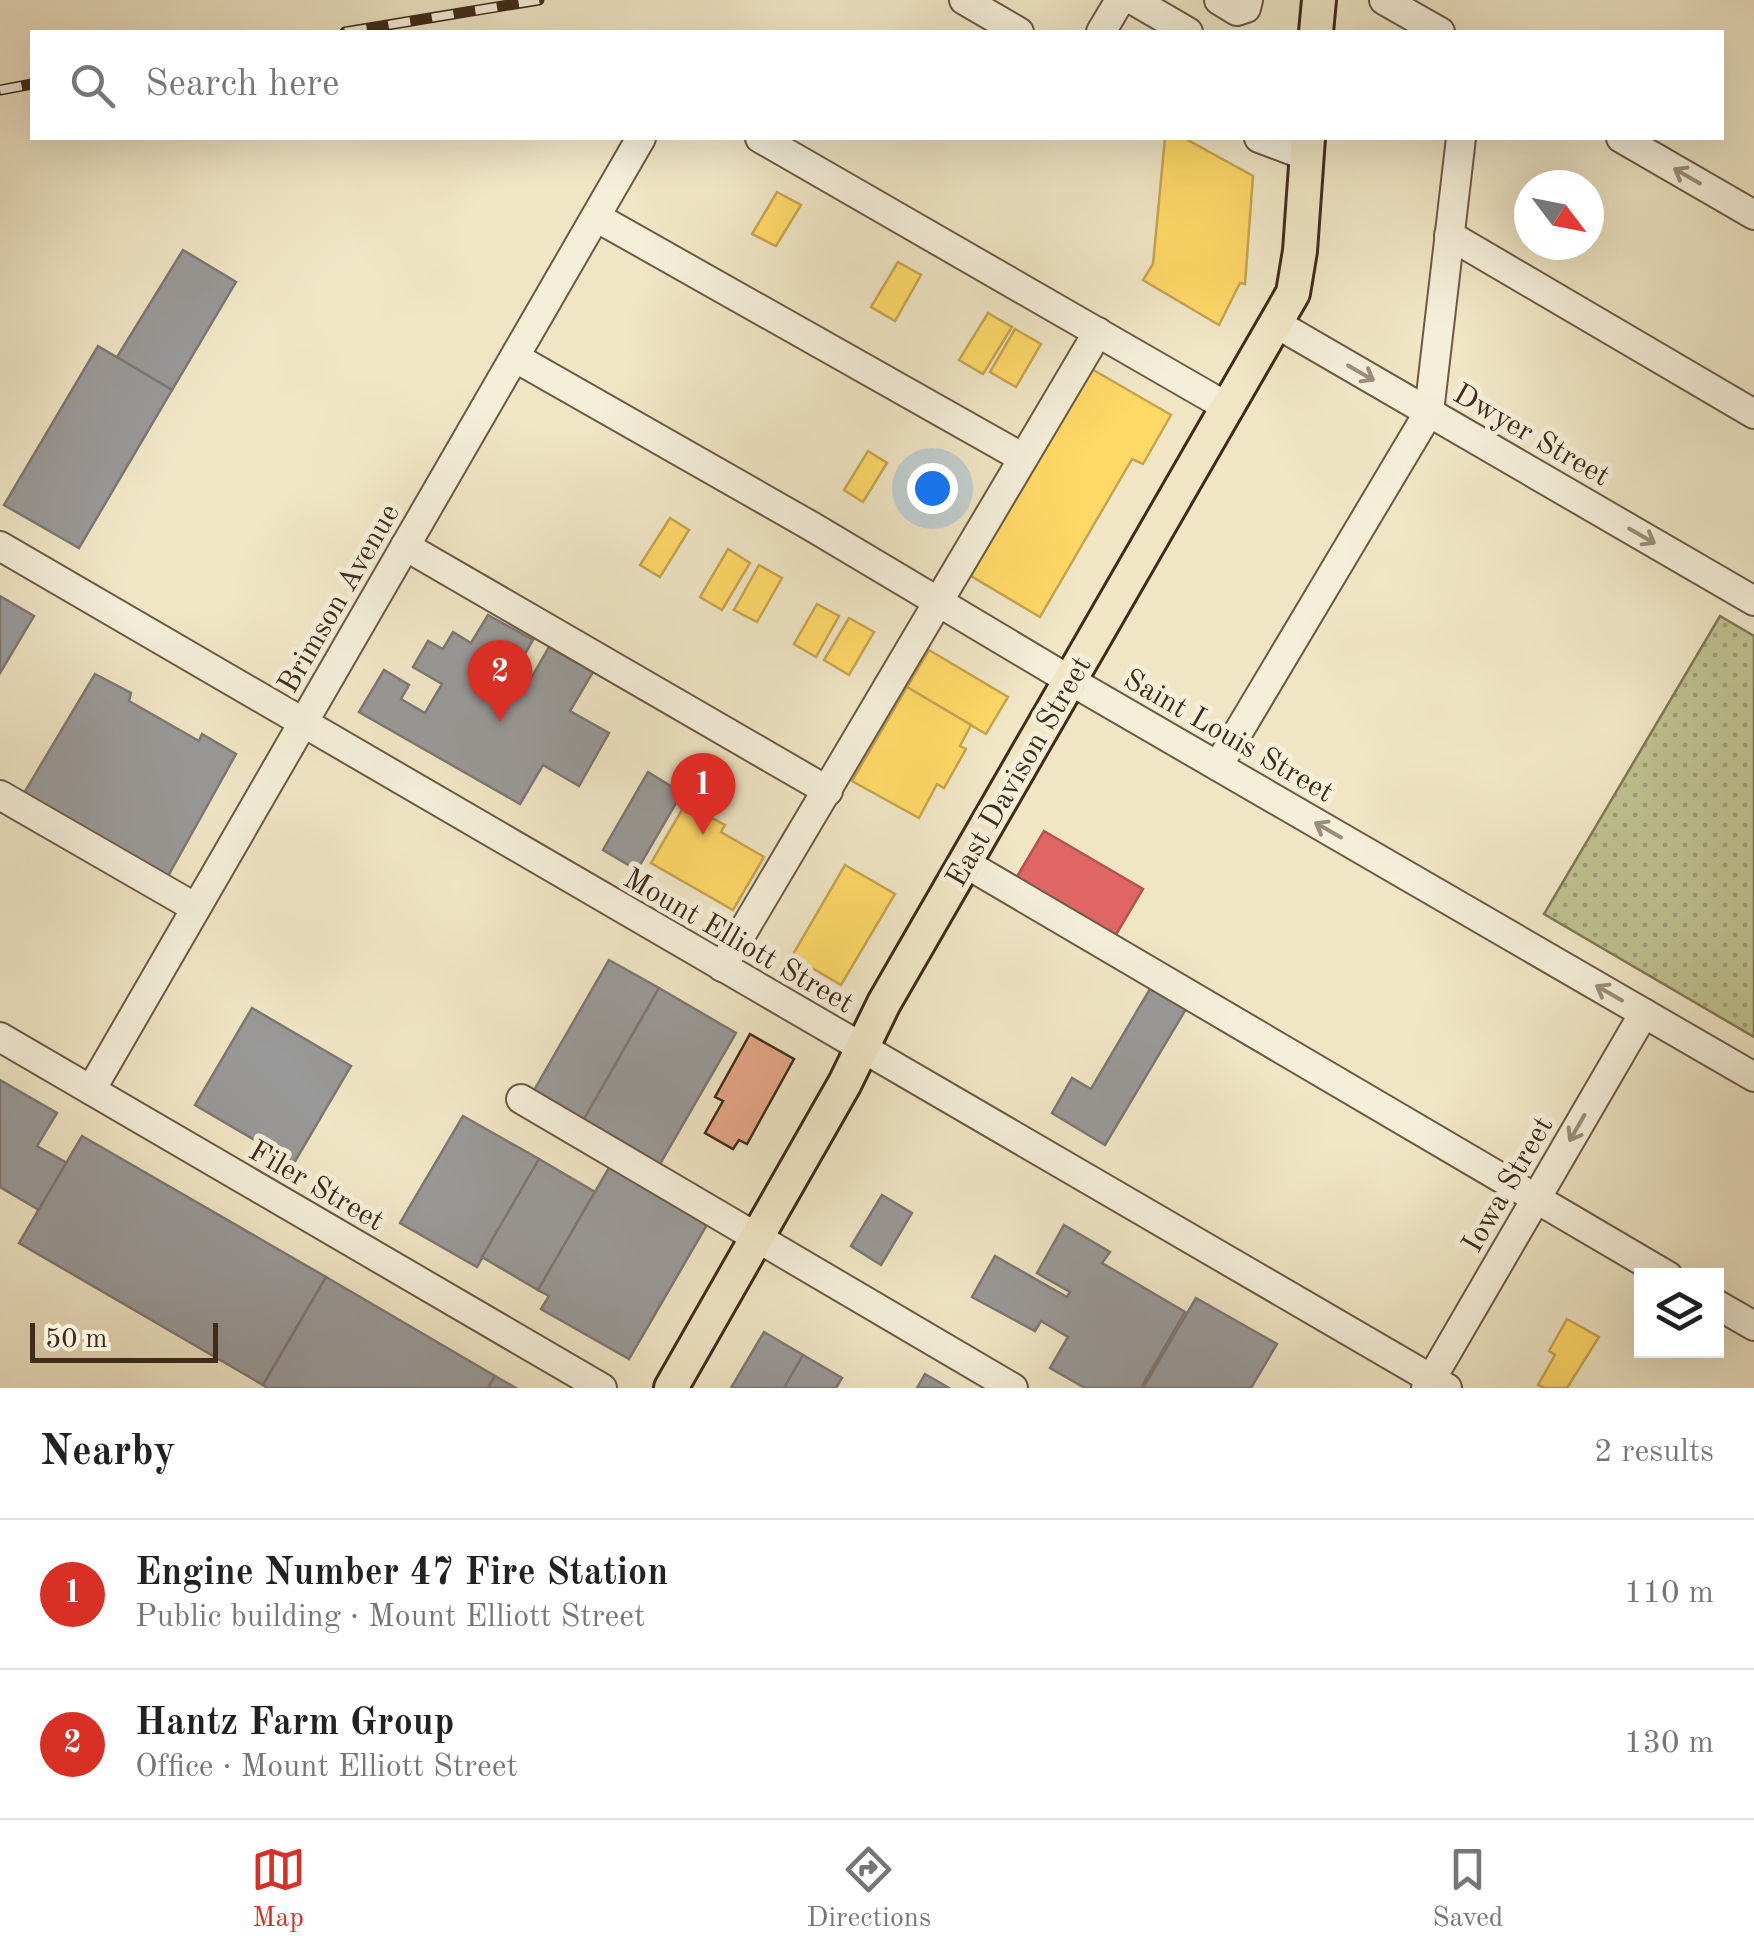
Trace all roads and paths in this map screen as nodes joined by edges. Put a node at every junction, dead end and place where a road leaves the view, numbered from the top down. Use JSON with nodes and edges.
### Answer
{"nodes":[{"id":1,"x":964,"y":0,"type":"edge"},
{"id":2,"x":1120,"y":0,"type":"edge"},
{"id":3,"x":1132,"y":0,"type":"edge"},
{"id":4,"x":1203,"y":0,"type":"edge"},
{"id":5,"x":1219,"y":0,"type":"edge"},
{"id":6,"x":1248,"y":0,"type":"edge"},
{"id":7,"x":1319,"y":0,"type":"edge"},
{"id":8,"x":1384,"y":0,"type":"edge"},
{"id":9,"x":1016,"y":30,"type":"edge"},
{"id":10,"x":1102,"y":30,"type":"edge"},
{"id":11,"x":1184,"y":30,"type":"edge"},
{"id":12,"x":1189,"y":30,"type":"edge"},
{"id":13,"x":1316,"y":30,"type":"edge"},
{"id":14,"x":1436,"y":30,"type":"edge"},
{"id":15,"x":640,"y":140,"type":"edge"},
{"id":16,"x":763,"y":140,"type":"edge"},
{"id":17,"x":1269,"y":140,"type":"edge"},
{"id":18,"x":1460,"y":140,"type":"edge"},
{"id":19,"x":1624,"y":140,"type":"edge"},
{"id":20,"x":1308,"y":147,"type":"edge"},
{"id":21,"x":1754,"y":215,"type":"edge"},
{"id":22,"x":596,"y":217,"type":"junction"},
{"id":23,"x":1449,"y":235,"type":"junction"},
{"id":24,"x":1277,"y":324,"type":"junction"},
{"id":25,"x":1098,"y":332,"type":"junction"},
{"id":26,"x":516,"y":358,"type":"junction"},
{"id":27,"x":1229,"y":408,"type":"junction"},
{"id":28,"x":1429,"y":412,"type":"junction"},
{"id":29,"x":1754,"y":414,"type":"edge"},
{"id":30,"x":1023,"y":458,"type":"junction"},
{"id":31,"x":0,"y":546,"type":"edge"},
{"id":32,"x":406,"y":546,"type":"junction"},
{"id":33,"x":1754,"y":601,"type":"edge"},
{"id":34,"x":939,"y":602,"type":"junction"},
{"id":35,"x":1071,"y":681,"type":"junction"},
{"id":36,"x":303,"y":723,"type":"junction"},
{"id":37,"x":1218,"y":766,"type":"junction"},
{"id":38,"x":828,"y":791,"type":"junction"},
{"id":39,"x":0,"y":794,"type":"edge"},
{"id":40,"x":965,"y":863,"type":"junction"},
{"id":41,"x":196,"y":908,"type":"junction"},
{"id":42,"x":722,"y":967,"type":"junction"},
{"id":43,"x":1644,"y":1013,"type":"junction"},
{"id":44,"x":0,"y":1037,"type":"edge"},
{"id":45,"x":862,"y":1049,"type":"junction"},
{"id":46,"x":1754,"y":1077,"type":"edge"},
{"id":47,"x":91,"y":1090,"type":"junction"},
{"id":48,"x":521,"y":1100,"type":"dead end"},
{"id":49,"x":1536,"y":1198,"type":"junction"},
{"id":50,"x":756,"y":1240,"type":"junction"},
{"id":51,"x":1654,"y":1268,"type":"edge"},
{"id":52,"x":1724,"y":1309,"type":"edge"},
{"id":53,"x":1754,"y":1326,"type":"edge"},
{"id":54,"x":1435,"y":1385,"type":"edge"},
{"id":55,"x":602,"y":1388,"type":"edge"},
{"id":56,"x":671,"y":1388,"type":"edge"},
{"id":57,"x":1013,"y":1388,"type":"edge"}],
"edges":[{"from":1,"to":9,"type":"street"},
{"from":2,"to":10,"type":"street"},
{"from":3,"to":11,"type":"street"},
{"from":4,"to":12,"type":"street"},
{"from":5,"to":6,"type":"street"},
{"from":7,"to":13,"type":"main road"},
{"from":8,"to":14,"type":"street"},
{"from":15,"to":22,"type":"street","name":"Brimson Avenue"},
{"from":16,"to":25,"type":"street"},
{"from":17,"to":20,"type":"street"},
{"from":18,"to":23,"type":"street"},
{"from":21,"to":19,"type":"street","one_way":true},
{"from":20,"to":24,"type":"main road","name":"East Davison Street"},
{"from":22,"to":26,"type":"street","name":"Brimson Avenue"},
{"from":22,"to":30,"type":"street"},
{"from":23,"to":28,"type":"street"},
{"from":23,"to":29,"type":"street"},
{"from":24,"to":27,"type":"main road","name":"East Davison Street"},
{"from":24,"to":28,"type":"street","name":"Dwyer Street","one_way":true},
{"from":25,"to":27,"type":"street"},
{"from":25,"to":30,"type":"street"},
{"from":26,"to":32,"type":"street","name":"Brimson Avenue"},
{"from":26,"to":34,"type":"street","name":"Saint Louis Street"},
{"from":27,"to":35,"type":"main road","name":"East Davison Street"},
{"from":28,"to":33,"type":"street","name":"Dwyer Street","one_way":true},
{"from":28,"to":37,"type":"street"},
{"from":30,"to":34,"type":"street"},
{"from":31,"to":36,"type":"street","name":"Mount Elliott Street"},
{"from":32,"to":36,"type":"street","name":"Brimson Avenue"},
{"from":32,"to":38,"type":"street"},
{"from":34,"to":35,"type":"street","name":"Saint Louis Street"},
{"from":34,"to":38,"type":"street"},
{"from":35,"to":37,"type":"street","name":"Saint Louis Street"},
{"from":35,"to":40,"type":"main road","name":"East Davison Street"},
{"from":36,"to":41,"type":"street","name":"Brimson Avenue"},
{"from":36,"to":42,"type":"street","name":"Mount Elliott Street"},
{"from":43,"to":37,"type":"street","name":"Saint Louis Street","one_way":true},
{"from":38,"to":42,"type":"street"},
{"from":39,"to":41,"type":"street"},
{"from":40,"to":45,"type":"main road","name":"East Davison Street"},
{"from":40,"to":49,"type":"street"},
{"from":41,"to":47,"type":"street","name":"Brimson Avenue"},
{"from":42,"to":45,"type":"street","name":"Mount Elliott Street"},
{"from":43,"to":46,"type":"street","name":"Saint Louis Street"},
{"from":43,"to":49,"type":"street","name":"Iowa Street","one_way":true},
{"from":44,"to":47,"type":"street","name":"Filer Street"},
{"from":45,"to":50,"type":"main road","name":"East Davison Street"},
{"from":45,"to":54,"type":"street","name":"Mount Elliott Street"},
{"from":47,"to":55,"type":"street","name":"Filer Street"},
{"from":48,"to":50,"type":"street"},
{"from":49,"to":51,"type":"street"},
{"from":49,"to":54,"type":"street","name":"Iowa Street"},
{"from":50,"to":56,"type":"main road","name":"East Davison Street"},
{"from":50,"to":57,"type":"street"},
{"from":52,"to":53,"type":"street"}]}
